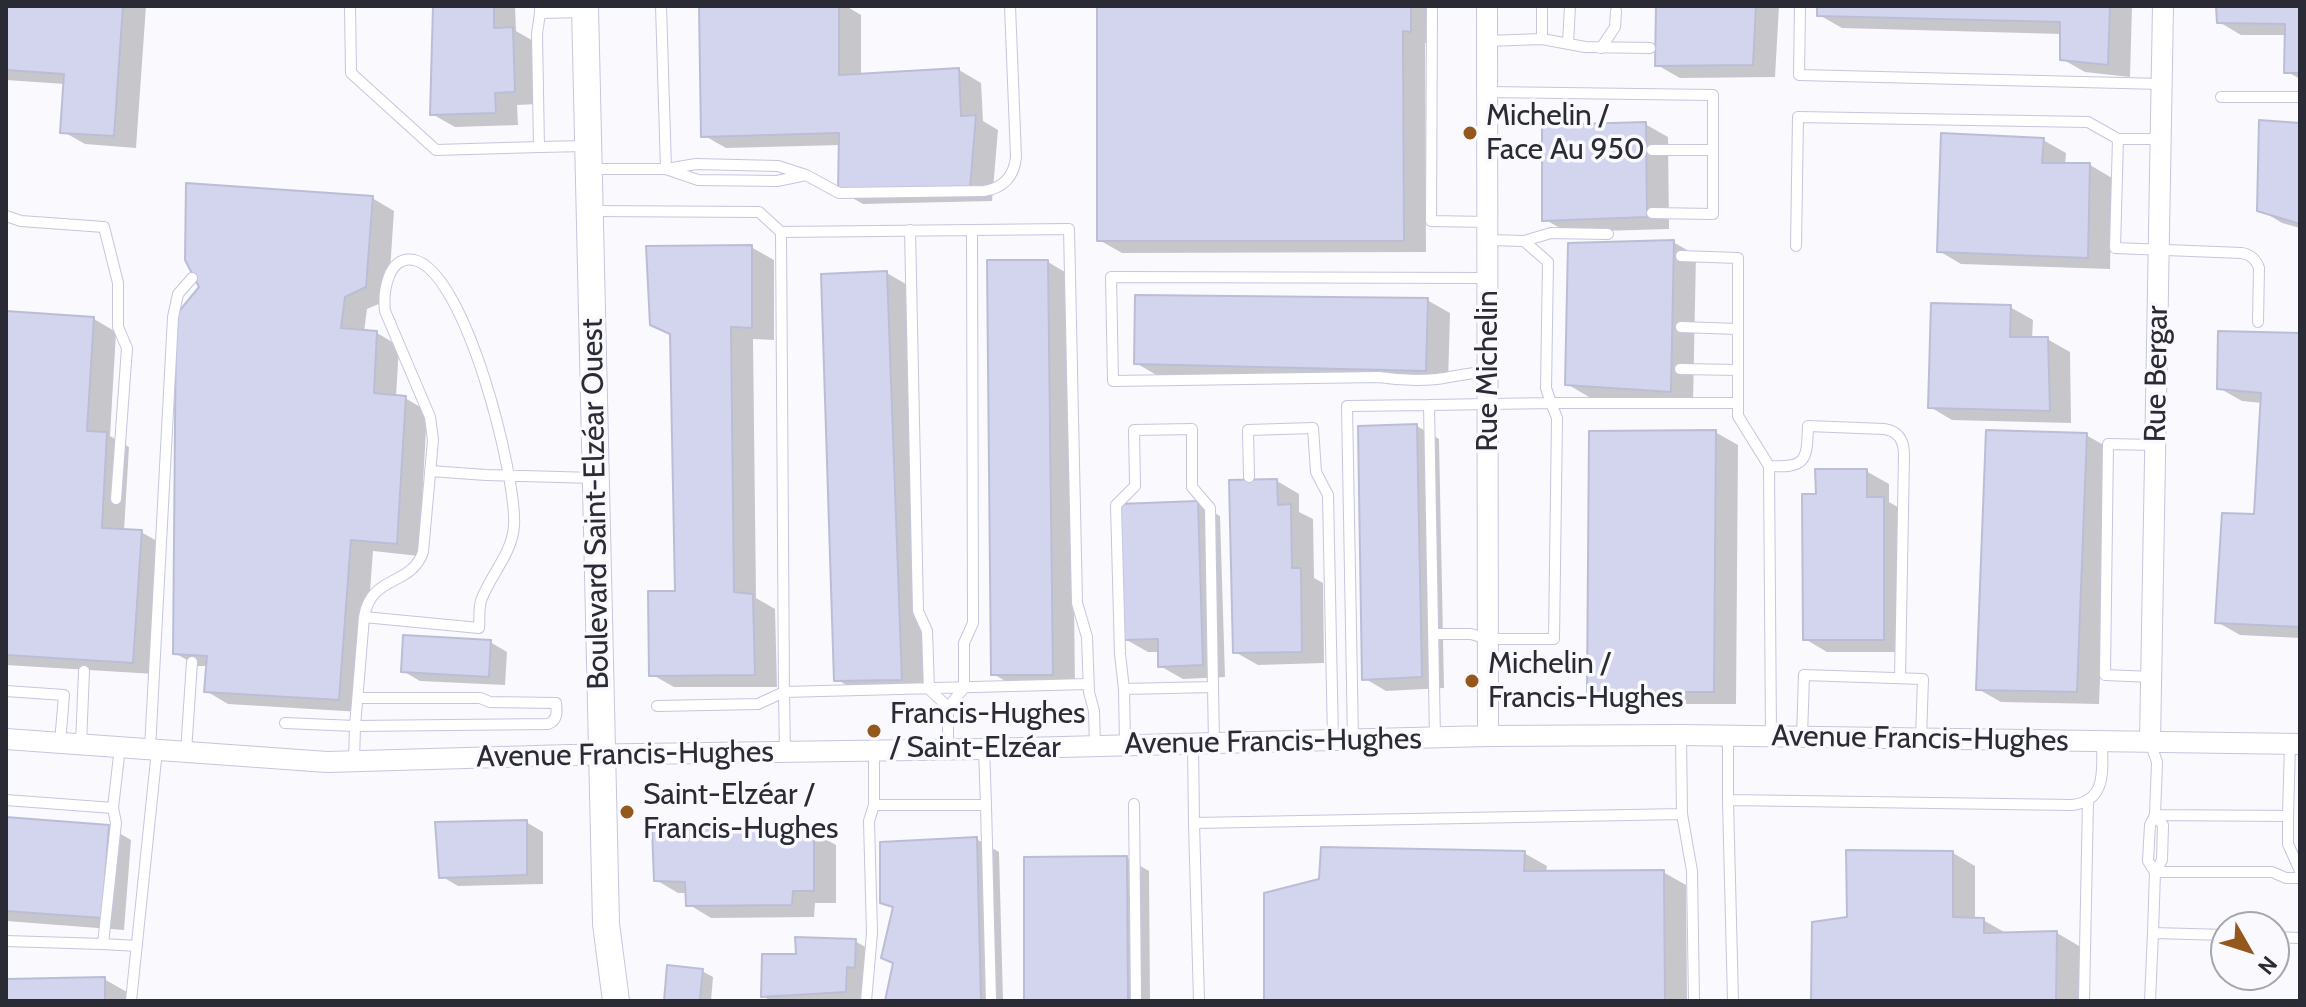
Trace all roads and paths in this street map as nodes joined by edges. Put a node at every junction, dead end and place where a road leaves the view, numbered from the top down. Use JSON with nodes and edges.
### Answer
{"nodes":[{"id":1,"x":350,"y":6,"type":"edge"},
{"id":2,"x":661,"y":6,"type":"edge"},
{"id":3,"x":1010,"y":6,"type":"edge"},
{"id":4,"x":1432,"y":6,"type":"edge"},
{"id":5,"x":1487,"y":6,"type":"edge"},
{"id":6,"x":1542,"y":6,"type":"edge"},
{"id":7,"x":1570,"y":6,"type":"edge"},
{"id":8,"x":1800,"y":6,"type":"edge"},
{"id":9,"x":2163,"y":6,"type":"edge"},
{"id":10,"x":540,"y":9,"type":"edge"},
{"id":11,"x":585,"y":9,"type":"edge"},
{"id":12,"x":1616,"y":11,"type":"dead end"},
{"id":13,"x":1542,"y":39,"type":"junction"},
{"id":14,"x":1487,"y":41,"type":"junction"},
{"id":15,"x":1568,"y":44,"type":"junction"},
{"id":16,"x":1601,"y":48,"type":"junction"},
{"id":17,"x":1650,"y":48,"type":"dead end"},
{"id":18,"x":2162,"y":84,"type":"junction"},
{"id":19,"x":1487,"y":92,"type":"junction"},
{"id":20,"x":2221,"y":97,"type":"dead end"},
{"id":21,"x":2300,"y":97,"type":"edge"},
{"id":22,"x":2118,"y":139,"type":"junction"},
{"id":23,"x":2161,"y":139,"type":"junction"},
{"id":24,"x":539,"y":147,"type":"junction"},
{"id":25,"x":1652,"y":150,"type":"dead end"},
{"id":26,"x":1713,"y":150,"type":"junction"},
{"id":27,"x":589,"y":157,"type":"junction"},
{"id":28,"x":666,"y":169,"type":"junction"},
{"id":29,"x":590,"y":211,"type":"junction"},
{"id":30,"x":1652,"y":213,"type":"dead end"},
{"id":31,"x":6,"y":219,"type":"edge"},
{"id":32,"x":910,"y":230,"type":"junction"},
{"id":33,"x":972,"y":230,"type":"junction"},
{"id":34,"x":1488,"y":231,"type":"junction"},
{"id":35,"x":781,"y":232,"type":"junction"},
{"id":36,"x":1608,"y":234,"type":"dead end"},
{"id":37,"x":1524,"y":241,"type":"junction"},
{"id":38,"x":1796,"y":246,"type":"dead end"},
{"id":39,"x":2159,"y":250,"type":"junction"},
{"id":40,"x":1681,"y":256,"type":"dead end"},
{"id":41,"x":192,"y":278,"type":"dead end"},
{"id":42,"x":1487,"y":278,"type":"junction"},
{"id":43,"x":2258,"y":322,"type":"dead end"},
{"id":44,"x":1681,"y":327,"type":"dead end"},
{"id":45,"x":1738,"y":329,"type":"junction"},
{"id":46,"x":1680,"y":369,"type":"dead end"},
{"id":47,"x":1738,"y":370,"type":"junction"},
{"id":48,"x":1488,"y":372,"type":"junction"},
{"id":49,"x":1488,"y":403,"type":"junction"},
{"id":50,"x":1551,"y":403,"type":"junction"},
{"id":51,"x":1738,"y":403,"type":"junction"},
{"id":52,"x":1429,"y":405,"type":"junction"},
{"id":53,"x":2155,"y":445,"type":"junction"},
{"id":54,"x":1769,"y":466,"type":"junction"},
{"id":55,"x":430,"y":471,"type":"junction"},
{"id":56,"x":509,"y":476,"type":"junction"},
{"id":57,"x":1249,"y":477,"type":"dead end"},
{"id":58,"x":595,"y":478,"type":"junction"},
{"id":59,"x":116,"y":499,"type":"dead end"},
{"id":60,"x":364,"y":617,"type":"junction"},
{"id":61,"x":1433,"y":634,"type":"junction"},
{"id":62,"x":1488,"y":639,"type":"junction"},
{"id":63,"x":192,"y":662,"type":"dead end"},
{"id":64,"x":84,"y":671,"type":"dead end"},
{"id":65,"x":2152,"y":677,"type":"junction"},
{"id":66,"x":1900,"y":678,"type":"junction"},
{"id":67,"x":1088,"y":684,"type":"junction"},
{"id":68,"x":1213,"y":687,"type":"junction"},
{"id":69,"x":964,"y":688,"type":"junction"},
{"id":70,"x":929,"y":689,"type":"junction"},
{"id":71,"x":1124,"y":689,"type":"junction"},
{"id":72,"x":6,"y":691,"type":"edge"},
{"id":73,"x":784,"y":692,"type":"junction"},
{"id":74,"x":358,"y":698,"type":"junction"},
{"id":75,"x":657,"y":706,"type":"dead end"},
{"id":76,"x":948,"y":707,"type":"junction"},
{"id":77,"x":62,"y":717,"type":"junction"},
{"id":78,"x":82,"y":718,"type":"junction"},
{"id":79,"x":285,"y":723,"type":"dead end"},
{"id":80,"x":355,"y":726,"type":"junction"},
{"id":81,"x":1681,"y":735,"type":"junction"},
{"id":82,"x":1488,"y":736,"type":"junction"},
{"id":83,"x":1728,"y":736,"type":"junction"},
{"id":84,"x":1771,"y":737,"type":"junction"},
{"id":85,"x":1802,"y":737,"type":"junction"},
{"id":86,"x":1435,"y":738,"type":"junction"},
{"id":87,"x":6,"y":739,"type":"edge"},
{"id":88,"x":1921,"y":739,"type":"junction"},
{"id":89,"x":1343,"y":740,"type":"junction"},
{"id":90,"x":2102,"y":741,"type":"junction"},
{"id":91,"x":2150,"y":742,"type":"junction"},
{"id":92,"x":60,"y":743,"type":"junction"},
{"id":93,"x":1203,"y":743,"type":"junction"},
{"id":94,"x":2295,"y":744,"type":"edge"},
{"id":95,"x":81,"y":745,"type":"junction"},
{"id":96,"x":1125,"y":745,"type":"junction"},
{"id":97,"x":1095,"y":746,"type":"junction"},
{"id":98,"x":120,"y":747,"type":"junction"},
{"id":99,"x":874,"y":749,"type":"junction"},
{"id":100,"x":948,"y":749,"type":"junction"},
{"id":101,"x":984,"y":749,"type":"junction"},
{"id":102,"x":153,"y":750,"type":"junction"},
{"id":103,"x":186,"y":752,"type":"junction"},
{"id":104,"x":785,"y":752,"type":"junction"},
{"id":105,"x":603,"y":755,"type":"junction"},
{"id":106,"x":354,"y":761,"type":"junction"},
{"id":107,"x":2294,"y":778,"type":"edge"},
{"id":108,"x":6,"y":800,"type":"edge"},
{"id":109,"x":1728,"y":800,"type":"junction"},
{"id":110,"x":2088,"y":800,"type":"junction"},
{"id":111,"x":1134,"y":804,"type":"dead end"},
{"id":112,"x":874,"y":805,"type":"junction"},
{"id":113,"x":986,"y":805,"type":"junction"},
{"id":114,"x":113,"y":808,"type":"junction"},
{"id":115,"x":1682,"y":814,"type":"junction"},
{"id":116,"x":2155,"y":815,"type":"junction"},
{"id":117,"x":2288,"y":816,"type":"junction"},
{"id":118,"x":1194,"y":823,"type":"junction"},
{"id":119,"x":2300,"y":871,"type":"edge"},
{"id":120,"x":2155,"y":872,"type":"junction"},
{"id":121,"x":2300,"y":878,"type":"edge"},
{"id":122,"x":2153,"y":933,"type":"junction"},
{"id":123,"x":2210,"y":935,"type":"edge"},
{"id":124,"x":6,"y":941,"type":"edge"},
{"id":125,"x":103,"y":944,"type":"junction"},
{"id":126,"x":137,"y":946,"type":"junction"},
{"id":127,"x":131,"y":1001,"type":"edge"},
{"id":128,"x":616,"y":1001,"type":"edge"},
{"id":129,"x":866,"y":1001,"type":"edge"},
{"id":130,"x":991,"y":1001,"type":"edge"},
{"id":131,"x":1136,"y":1001,"type":"edge"},
{"id":132,"x":1199,"y":1001,"type":"edge"},
{"id":133,"x":1694,"y":1001,"type":"edge"},
{"id":134,"x":1733,"y":1001,"type":"edge"},
{"id":135,"x":2084,"y":1001,"type":"edge"},
{"id":136,"x":2150,"y":1001,"type":"edge"}],
"edges":[{"from":1,"to":24,"type":"lane"},
{"from":2,"to":28,"type":"lane"},
{"from":3,"to":28,"type":"lane"},
{"from":4,"to":34,"type":"lane"},
{"from":5,"to":14,"type":"street","name":"Rue Michelin"},
{"from":6,"to":13,"type":"lane"},
{"from":7,"to":15,"type":"lane"},
{"from":8,"to":18,"type":"lane"},
{"from":9,"to":18,"type":"street","name":"Rue Bergar"},
{"from":10,"to":11,"type":"lane"},
{"from":10,"to":24,"type":"lane"},
{"from":11,"to":27,"type":"street","name":"Boulevard Saint-Elzéar Ouest"},
{"from":12,"to":16,"type":"lane"},
{"from":13,"to":14,"type":"lane"},
{"from":13,"to":15,"type":"lane"},
{"from":14,"to":19,"type":"street","name":"Rue Michelin"},
{"from":15,"to":16,"type":"lane"},
{"from":16,"to":17,"type":"lane"},
{"from":18,"to":23,"type":"street","name":"Rue Bergar"},
{"from":19,"to":26,"type":"lane"},
{"from":19,"to":34,"type":"street","name":"Rue Michelin"},
{"from":20,"to":21,"type":"lane"},
{"from":22,"to":23,"type":"lane"},
{"from":22,"to":38,"type":"lane"},
{"from":22,"to":39,"type":"lane"},
{"from":23,"to":39,"type":"street","name":"Rue Bergar"},
{"from":24,"to":27,"type":"lane"},
{"from":25,"to":26,"type":"lane"},
{"from":26,"to":30,"type":"lane"},
{"from":27,"to":28,"type":"lane"},
{"from":27,"to":29,"type":"street","name":"Boulevard Saint-Elzéar Ouest"},
{"from":29,"to":35,"type":"lane"},
{"from":29,"to":58,"type":"street","name":"Boulevard Saint-Elzéar Ouest"},
{"from":31,"to":59,"type":"lane"},
{"from":32,"to":33,"type":"lane"},
{"from":32,"to":35,"type":"lane"},
{"from":32,"to":70,"type":"lane"},
{"from":33,"to":67,"type":"lane"},
{"from":33,"to":69,"type":"lane"},
{"from":34,"to":37,"type":"lane"},
{"from":34,"to":42,"type":"street","name":"Rue Michelin"},
{"from":35,"to":73,"type":"lane"},
{"from":36,"to":37,"type":"lane"},
{"from":37,"to":50,"type":"lane"},
{"from":39,"to":43,"type":"lane"},
{"from":39,"to":53,"type":"street","name":"Rue Bergar"},
{"from":40,"to":45,"type":"lane"},
{"from":41,"to":102,"type":"lane"},
{"from":42,"to":48,"type":"street","name":"Rue Michelin"},
{"from":42,"to":48,"type":"lane"},
{"from":44,"to":45,"type":"lane"},
{"from":45,"to":47,"type":"lane"},
{"from":46,"to":47,"type":"lane"},
{"from":47,"to":51,"type":"lane"},
{"from":48,"to":49,"type":"street","name":"Rue Michelin"},
{"from":49,"to":50,"type":"lane"},
{"from":49,"to":52,"type":"lane"},
{"from":49,"to":62,"type":"street","name":"Rue Michelin"},
{"from":50,"to":51,"type":"lane"},
{"from":50,"to":62,"type":"lane"},
{"from":51,"to":54,"type":"lane"},
{"from":52,"to":61,"type":"lane"},
{"from":52,"to":89,"type":"lane"},
{"from":53,"to":65,"type":"street","name":"Rue Bergar"},
{"from":53,"to":65,"type":"lane"},
{"from":54,"to":66,"type":"lane"},
{"from":54,"to":84,"type":"lane"},
{"from":55,"to":56,"type":"lane"},
{"from":55,"to":56,"type":"lane"},
{"from":55,"to":60,"type":"lane"},
{"from":56,"to":58,"type":"lane"},
{"from":56,"to":60,"type":"lane"},
{"from":57,"to":89,"type":"lane"},
{"from":58,"to":105,"type":"street","name":"Boulevard Saint-Elzéar Ouest"},
{"from":60,"to":74,"type":"lane"},
{"from":61,"to":62,"type":"lane"},
{"from":61,"to":86,"type":"lane"},
{"from":62,"to":82,"type":"street","name":"Rue Michelin"},
{"from":63,"to":103,"type":"lane"},
{"from":64,"to":78,"type":"lane"},
{"from":65,"to":91,"type":"street","name":"Rue Bergar"},
{"from":66,"to":85,"type":"lane"},
{"from":66,"to":88,"type":"lane"},
{"from":67,"to":69,"type":"lane"},
{"from":67,"to":97,"type":"lane"},
{"from":68,"to":71,"type":"lane"},
{"from":68,"to":71,"type":"lane"},
{"from":68,"to":93,"type":"lane"},
{"from":69,"to":70,"type":"lane"},
{"from":69,"to":76,"type":"lane"},
{"from":70,"to":73,"type":"lane"},
{"from":70,"to":76,"type":"lane"},
{"from":71,"to":96,"type":"lane"},
{"from":72,"to":77,"type":"lane"},
{"from":73,"to":75,"type":"lane"},
{"from":73,"to":104,"type":"lane"},
{"from":74,"to":80,"type":"lane"},
{"from":74,"to":80,"type":"lane"},
{"from":76,"to":100,"type":"lane"},
{"from":77,"to":78,"type":"lane"},
{"from":77,"to":92,"type":"lane"},
{"from":78,"to":95,"type":"lane"},
{"from":79,"to":80,"type":"lane"},
{"from":80,"to":106,"type":"lane"},
{"from":81,"to":82,"type":"street","name":"Avenue Francis-Hughes"},
{"from":81,"to":83,"type":"street","name":"Avenue Francis-Hughes"},
{"from":81,"to":115,"type":"lane"},
{"from":82,"to":86,"type":"street","name":"Avenue Francis-Hughes"},
{"from":83,"to":84,"type":"street","name":"Avenue Francis-Hughes"},
{"from":83,"to":109,"type":"lane"},
{"from":84,"to":85,"type":"street","name":"Avenue Francis-Hughes"},
{"from":85,"to":88,"type":"street","name":"Avenue Francis-Hughes"},
{"from":86,"to":89,"type":"street","name":"Avenue Francis-Hughes"},
{"from":87,"to":92,"type":"street","name":"Avenue Francis-Hughes"},
{"from":88,"to":90,"type":"street","name":"Avenue Francis-Hughes"},
{"from":89,"to":93,"type":"street","name":"Avenue Francis-Hughes"},
{"from":90,"to":91,"type":"street","name":"Avenue Francis-Hughes"},
{"from":90,"to":110,"type":"lane"},
{"from":91,"to":94,"type":"street","name":"Avenue Francis-Hughes"},
{"from":91,"to":116,"type":"lane"},
{"from":92,"to":95,"type":"street","name":"Avenue Francis-Hughes"},
{"from":93,"to":96,"type":"street","name":"Avenue Francis-Hughes"},
{"from":93,"to":118,"type":"lane"},
{"from":94,"to":107,"type":"lane"},
{"from":95,"to":98,"type":"street","name":"Avenue Francis-Hughes"},
{"from":96,"to":97,"type":"street","name":"Avenue Francis-Hughes"},
{"from":97,"to":101,"type":"street","name":"Avenue Francis-Hughes"},
{"from":98,"to":102,"type":"street","name":"Avenue Francis-Hughes"},
{"from":98,"to":114,"type":"lane"},
{"from":99,"to":100,"type":"street","name":"Avenue Francis-Hughes"},
{"from":99,"to":104,"type":"street","name":"Avenue Francis-Hughes"},
{"from":99,"to":112,"type":"lane"},
{"from":100,"to":101,"type":"street","name":"Avenue Francis-Hughes"},
{"from":101,"to":113,"type":"lane"},
{"from":102,"to":103,"type":"street","name":"Avenue Francis-Hughes"},
{"from":102,"to":126,"type":"lane"},
{"from":103,"to":106,"type":"street","name":"Avenue Francis-Hughes"},
{"from":104,"to":105,"type":"street","name":"Avenue Francis-Hughes"},
{"from":105,"to":106,"type":"street","name":"Avenue Francis-Hughes"},
{"from":105,"to":128,"type":"street","name":"Boulevard Saint-Elzéar Ouest"},
{"from":107,"to":117,"type":"lane"},
{"from":108,"to":114,"type":"lane"},
{"from":109,"to":110,"type":"lane"},
{"from":109,"to":134,"type":"lane"},
{"from":110,"to":135,"type":"lane"},
{"from":111,"to":131,"type":"lane"},
{"from":112,"to":113,"type":"lane"},
{"from":112,"to":129,"type":"lane"},
{"from":113,"to":130,"type":"lane"},
{"from":114,"to":125,"type":"lane"},
{"from":115,"to":118,"type":"lane"},
{"from":115,"to":133,"type":"lane"},
{"from":116,"to":117,"type":"lane"},
{"from":116,"to":120,"type":"lane"},
{"from":117,"to":119,"type":"lane"},
{"from":118,"to":132,"type":"lane"},
{"from":120,"to":121,"type":"lane"},
{"from":120,"to":122,"type":"lane"},
{"from":122,"to":123,"type":"lane"},
{"from":122,"to":136,"type":"lane"},
{"from":124,"to":125,"type":"lane"},
{"from":125,"to":126,"type":"lane"},
{"from":126,"to":127,"type":"lane"}]}
